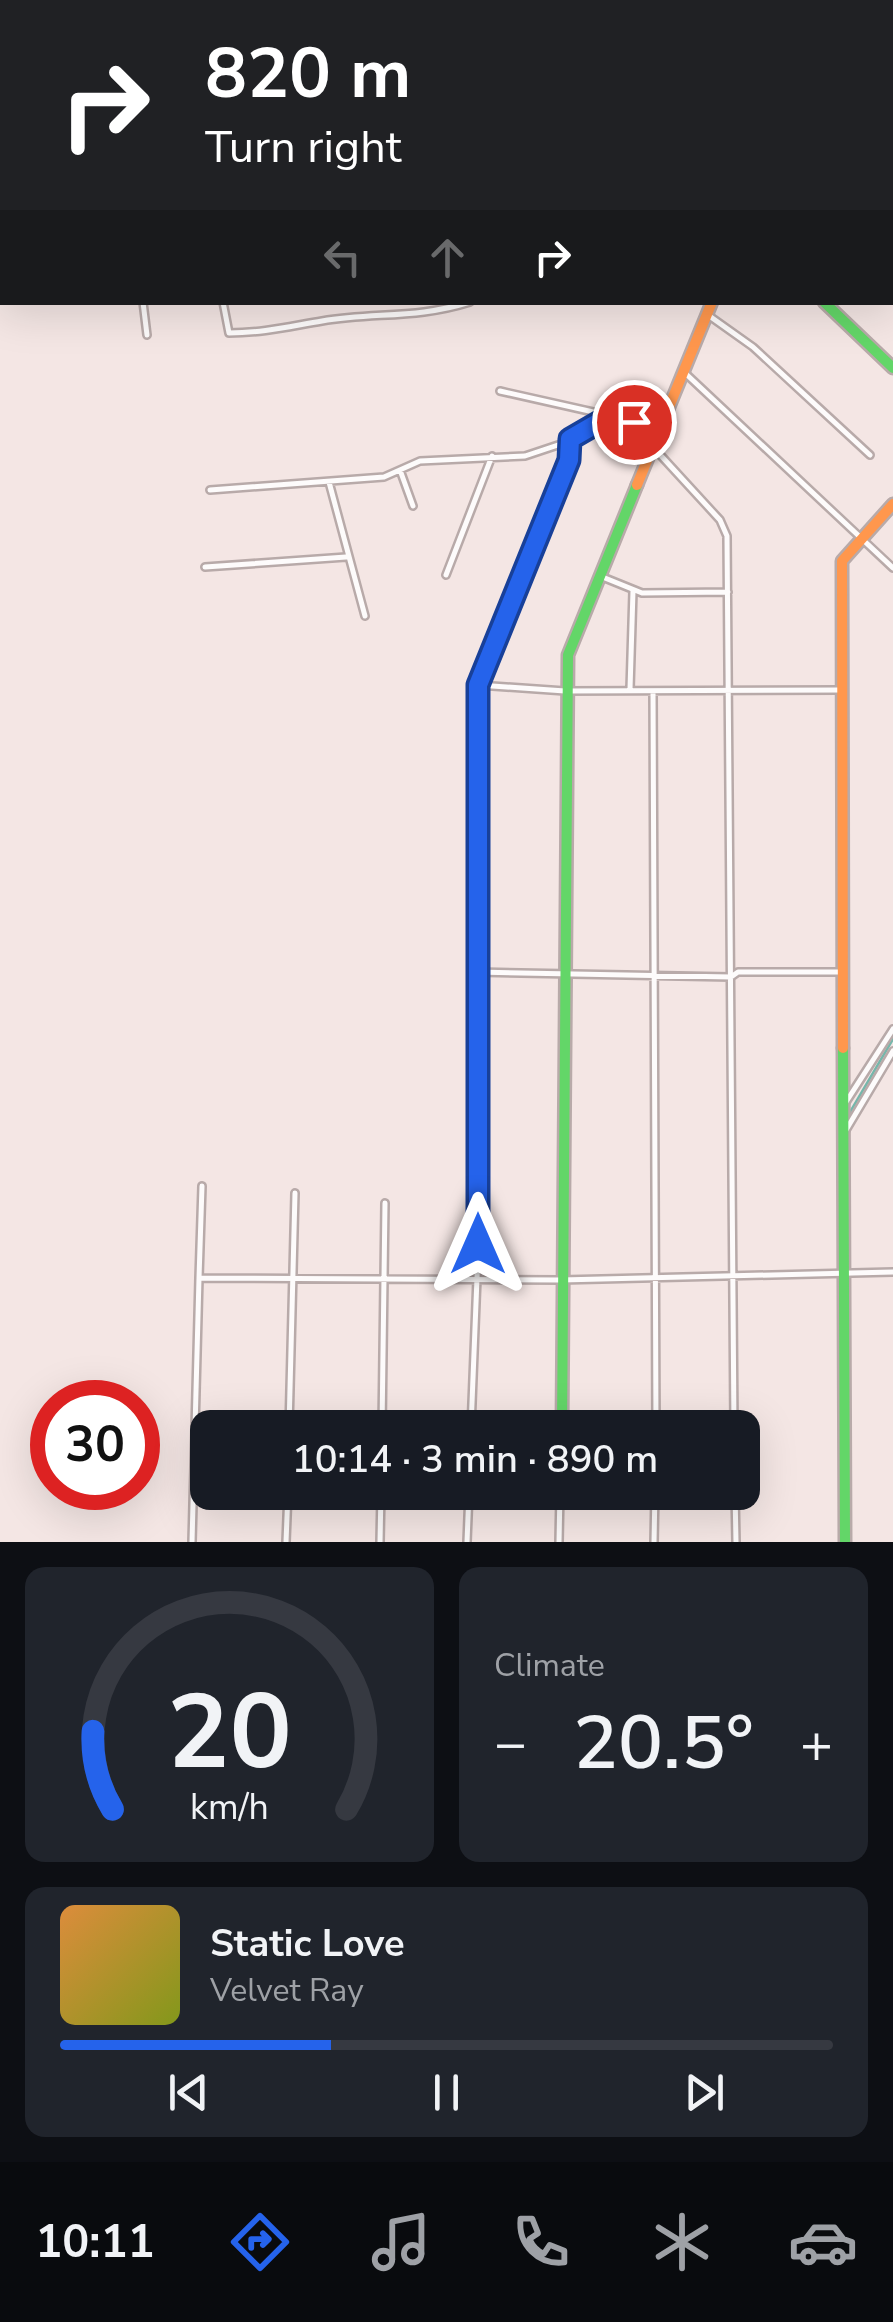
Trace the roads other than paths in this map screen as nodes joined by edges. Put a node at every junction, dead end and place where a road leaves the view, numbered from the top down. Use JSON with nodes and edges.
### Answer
{"nodes":[{"id":1,"x":143,"y":305,"type":"edge"},
{"id":2,"x":224,"y":305,"type":"edge"},
{"id":3,"x":458,"y":305,"type":"edge"},
{"id":4,"x":711,"y":305,"type":"edge"},
{"id":5,"x":827,"y":305,"type":"edge"},
{"id":6,"x":708,"y":315,"type":"junction"},
{"id":7,"x":148,"y":335,"type":"dead end"},
{"id":8,"x":893,"y":368,"type":"edge"},
{"id":9,"x":684,"y":373,"type":"junction"},
{"id":10,"x":500,"y":391,"type":"dead end"},
{"id":11,"x":608,"y":417,"type":"junction"},
{"id":12,"x":660,"y":427,"type":"junction"},
{"id":13,"x":570,"y":439,"type":"junction"},
{"id":14,"x":652,"y":445,"type":"junction"},
{"id":15,"x":870,"y":454,"type":"dead end"},
{"id":16,"x":492,"y":456,"type":"junction"},
{"id":17,"x":400,"y":470,"type":"junction"},
{"id":18,"x":330,"y":482,"type":"junction"},
{"id":19,"x":210,"y":490,"type":"dead end"},
{"id":20,"x":893,"y":504,"type":"edge"},
{"id":21,"x":413,"y":506,"type":"dead end"},
{"id":22,"x":860,"y":538,"type":"junction"},
{"id":23,"x":346,"y":557,"type":"junction"},
{"id":24,"x":206,"y":567,"type":"dead end"},
{"id":25,"x":893,"y":568,"type":"edge"},
{"id":26,"x":446,"y":575,"type":"dead end"},
{"id":27,"x":597,"y":575,"type":"junction"},
{"id":28,"x":634,"y":590,"type":"junction"},
{"id":29,"x":728,"y":592,"type":"junction"},
{"id":30,"x":366,"y":616,"type":"dead end"},
{"id":31,"x":478,"y":685,"type":"junction"},
{"id":32,"x":565,"y":690,"type":"junction"},
{"id":33,"x":630,"y":690,"type":"junction"},
{"id":34,"x":653,"y":690,"type":"junction"},
{"id":35,"x":729,"y":690,"type":"junction"},
{"id":36,"x":842,"y":690,"type":"junction"},
{"id":37,"x":476,"y":972,"type":"junction"},
{"id":38,"x":842,"y":972,"type":"junction"},
{"id":39,"x":568,"y":976,"type":"junction"},
{"id":40,"x":656,"y":976,"type":"junction"},
{"id":41,"x":731,"y":977,"type":"junction"},
{"id":42,"x":893,"y":1030,"type":"edge"},
{"id":43,"x":893,"y":1051,"type":"edge"},
{"id":44,"x":842,"y":1108,"type":"junction"},
{"id":45,"x":842,"y":1139,"type":"junction"},
{"id":46,"x":202,"y":1186,"type":"dead end"},
{"id":47,"x":295,"y":1193,"type":"dead end"},
{"id":48,"x":385,"y":1204,"type":"dead end"},
{"id":49,"x":893,"y":1272,"type":"edge"},
{"id":50,"x":842,"y":1273,"type":"junction"},
{"id":51,"x":659,"y":1274,"type":"junction"},
{"id":52,"x":733,"y":1274,"type":"junction"},
{"id":53,"x":198,"y":1278,"type":"junction"},
{"id":54,"x":564,"y":1278,"type":"junction"},
{"id":55,"x":293,"y":1279,"type":"junction"},
{"id":56,"x":477,"y":1279,"type":"junction"},
{"id":57,"x":383,"y":1280,"type":"junction"},
{"id":58,"x":289,"y":1410,"type":"edge"},
{"id":59,"x":382,"y":1410,"type":"edge"},
{"id":60,"x":472,"y":1410,"type":"edge"},
{"id":61,"x":562,"y":1410,"type":"edge"},
{"id":62,"x":656,"y":1410,"type":"edge"},
{"id":63,"x":734,"y":1410,"type":"edge"},
{"id":64,"x":287,"y":1510,"type":"edge"},
{"id":65,"x":381,"y":1510,"type":"edge"},
{"id":66,"x":468,"y":1510,"type":"edge"},
{"id":67,"x":560,"y":1510,"type":"edge"},
{"id":68,"x":655,"y":1510,"type":"edge"},
{"id":69,"x":735,"y":1510,"type":"edge"},
{"id":70,"x":192,"y":1542,"type":"edge"},
{"id":71,"x":286,"y":1542,"type":"edge"},
{"id":72,"x":380,"y":1542,"type":"edge"},
{"id":73,"x":467,"y":1542,"type":"edge"},
{"id":74,"x":560,"y":1542,"type":"edge"},
{"id":75,"x":654,"y":1542,"type":"edge"},
{"id":76,"x":736,"y":1542,"type":"edge"},
{"id":77,"x":845,"y":1542,"type":"edge"}],
"edges":[{"from":1,"to":7,"type":"street"},
{"from":2,"to":3,"type":"street"},
{"from":4,"to":6,"type":"street"},
{"from":5,"to":8,"type":"street"},
{"from":6,"to":9,"type":"street"},
{"from":6,"to":15,"type":"street"},
{"from":9,"to":12,"type":"street"},
{"from":9,"to":22,"type":"street"},
{"from":10,"to":11,"type":"street"},
{"from":11,"to":12,"type":"street"},
{"from":11,"to":13,"type":"street"},
{"from":12,"to":14,"type":"street"},
{"from":13,"to":16,"type":"street"},
{"from":13,"to":31,"type":"street"},
{"from":14,"to":27,"type":"street"},
{"from":14,"to":29,"type":"street"},
{"from":16,"to":17,"type":"street"},
{"from":16,"to":26,"type":"street"},
{"from":17,"to":18,"type":"street"},
{"from":17,"to":21,"type":"street"},
{"from":18,"to":19,"type":"street"},
{"from":18,"to":23,"type":"street"},
{"from":20,"to":22,"type":"street"},
{"from":22,"to":25,"type":"street"},
{"from":22,"to":36,"type":"street"},
{"from":23,"to":24,"type":"street"},
{"from":23,"to":30,"type":"street"},
{"from":27,"to":28,"type":"street"},
{"from":27,"to":32,"type":"street"},
{"from":28,"to":29,"type":"street"},
{"from":28,"to":33,"type":"street"},
{"from":29,"to":35,"type":"street"},
{"from":31,"to":32,"type":"street"},
{"from":31,"to":37,"type":"street"},
{"from":32,"to":33,"type":"street"},
{"from":32,"to":39,"type":"street"},
{"from":33,"to":34,"type":"street"},
{"from":34,"to":35,"type":"street"},
{"from":34,"to":40,"type":"street"},
{"from":35,"to":36,"type":"street"},
{"from":35,"to":41,"type":"street"},
{"from":36,"to":38,"type":"street"},
{"from":37,"to":39,"type":"street"},
{"from":37,"to":56,"type":"street"},
{"from":38,"to":41,"type":"street"},
{"from":38,"to":44,"type":"street"},
{"from":39,"to":40,"type":"street"},
{"from":39,"to":54,"type":"street"},
{"from":40,"to":41,"type":"street"},
{"from":40,"to":51,"type":"street"},
{"from":41,"to":52,"type":"street"},
{"from":42,"to":44,"type":"street"},
{"from":43,"to":45,"type":"street"},
{"from":44,"to":45,"type":"street"},
{"from":45,"to":50,"type":"street"},
{"from":46,"to":53,"type":"street"},
{"from":47,"to":55,"type":"street"},
{"from":48,"to":57,"type":"street"},
{"from":49,"to":50,"type":"street"},
{"from":50,"to":52,"type":"street"},
{"from":50,"to":77,"type":"street"},
{"from":51,"to":52,"type":"street"},
{"from":51,"to":54,"type":"street"},
{"from":51,"to":62,"type":"street"},
{"from":52,"to":63,"type":"street"},
{"from":53,"to":55,"type":"street"},
{"from":53,"to":70,"type":"street"},
{"from":54,"to":56,"type":"street"},
{"from":54,"to":61,"type":"street"},
{"from":55,"to":57,"type":"street"},
{"from":55,"to":58,"type":"street"},
{"from":56,"to":57,"type":"street"},
{"from":56,"to":60,"type":"street"},
{"from":57,"to":59,"type":"street"},
{"from":64,"to":71,"type":"street"},
{"from":65,"to":72,"type":"street"},
{"from":66,"to":73,"type":"street"},
{"from":67,"to":74,"type":"street"},
{"from":68,"to":75,"type":"street"},
{"from":69,"to":76,"type":"street"}]}
